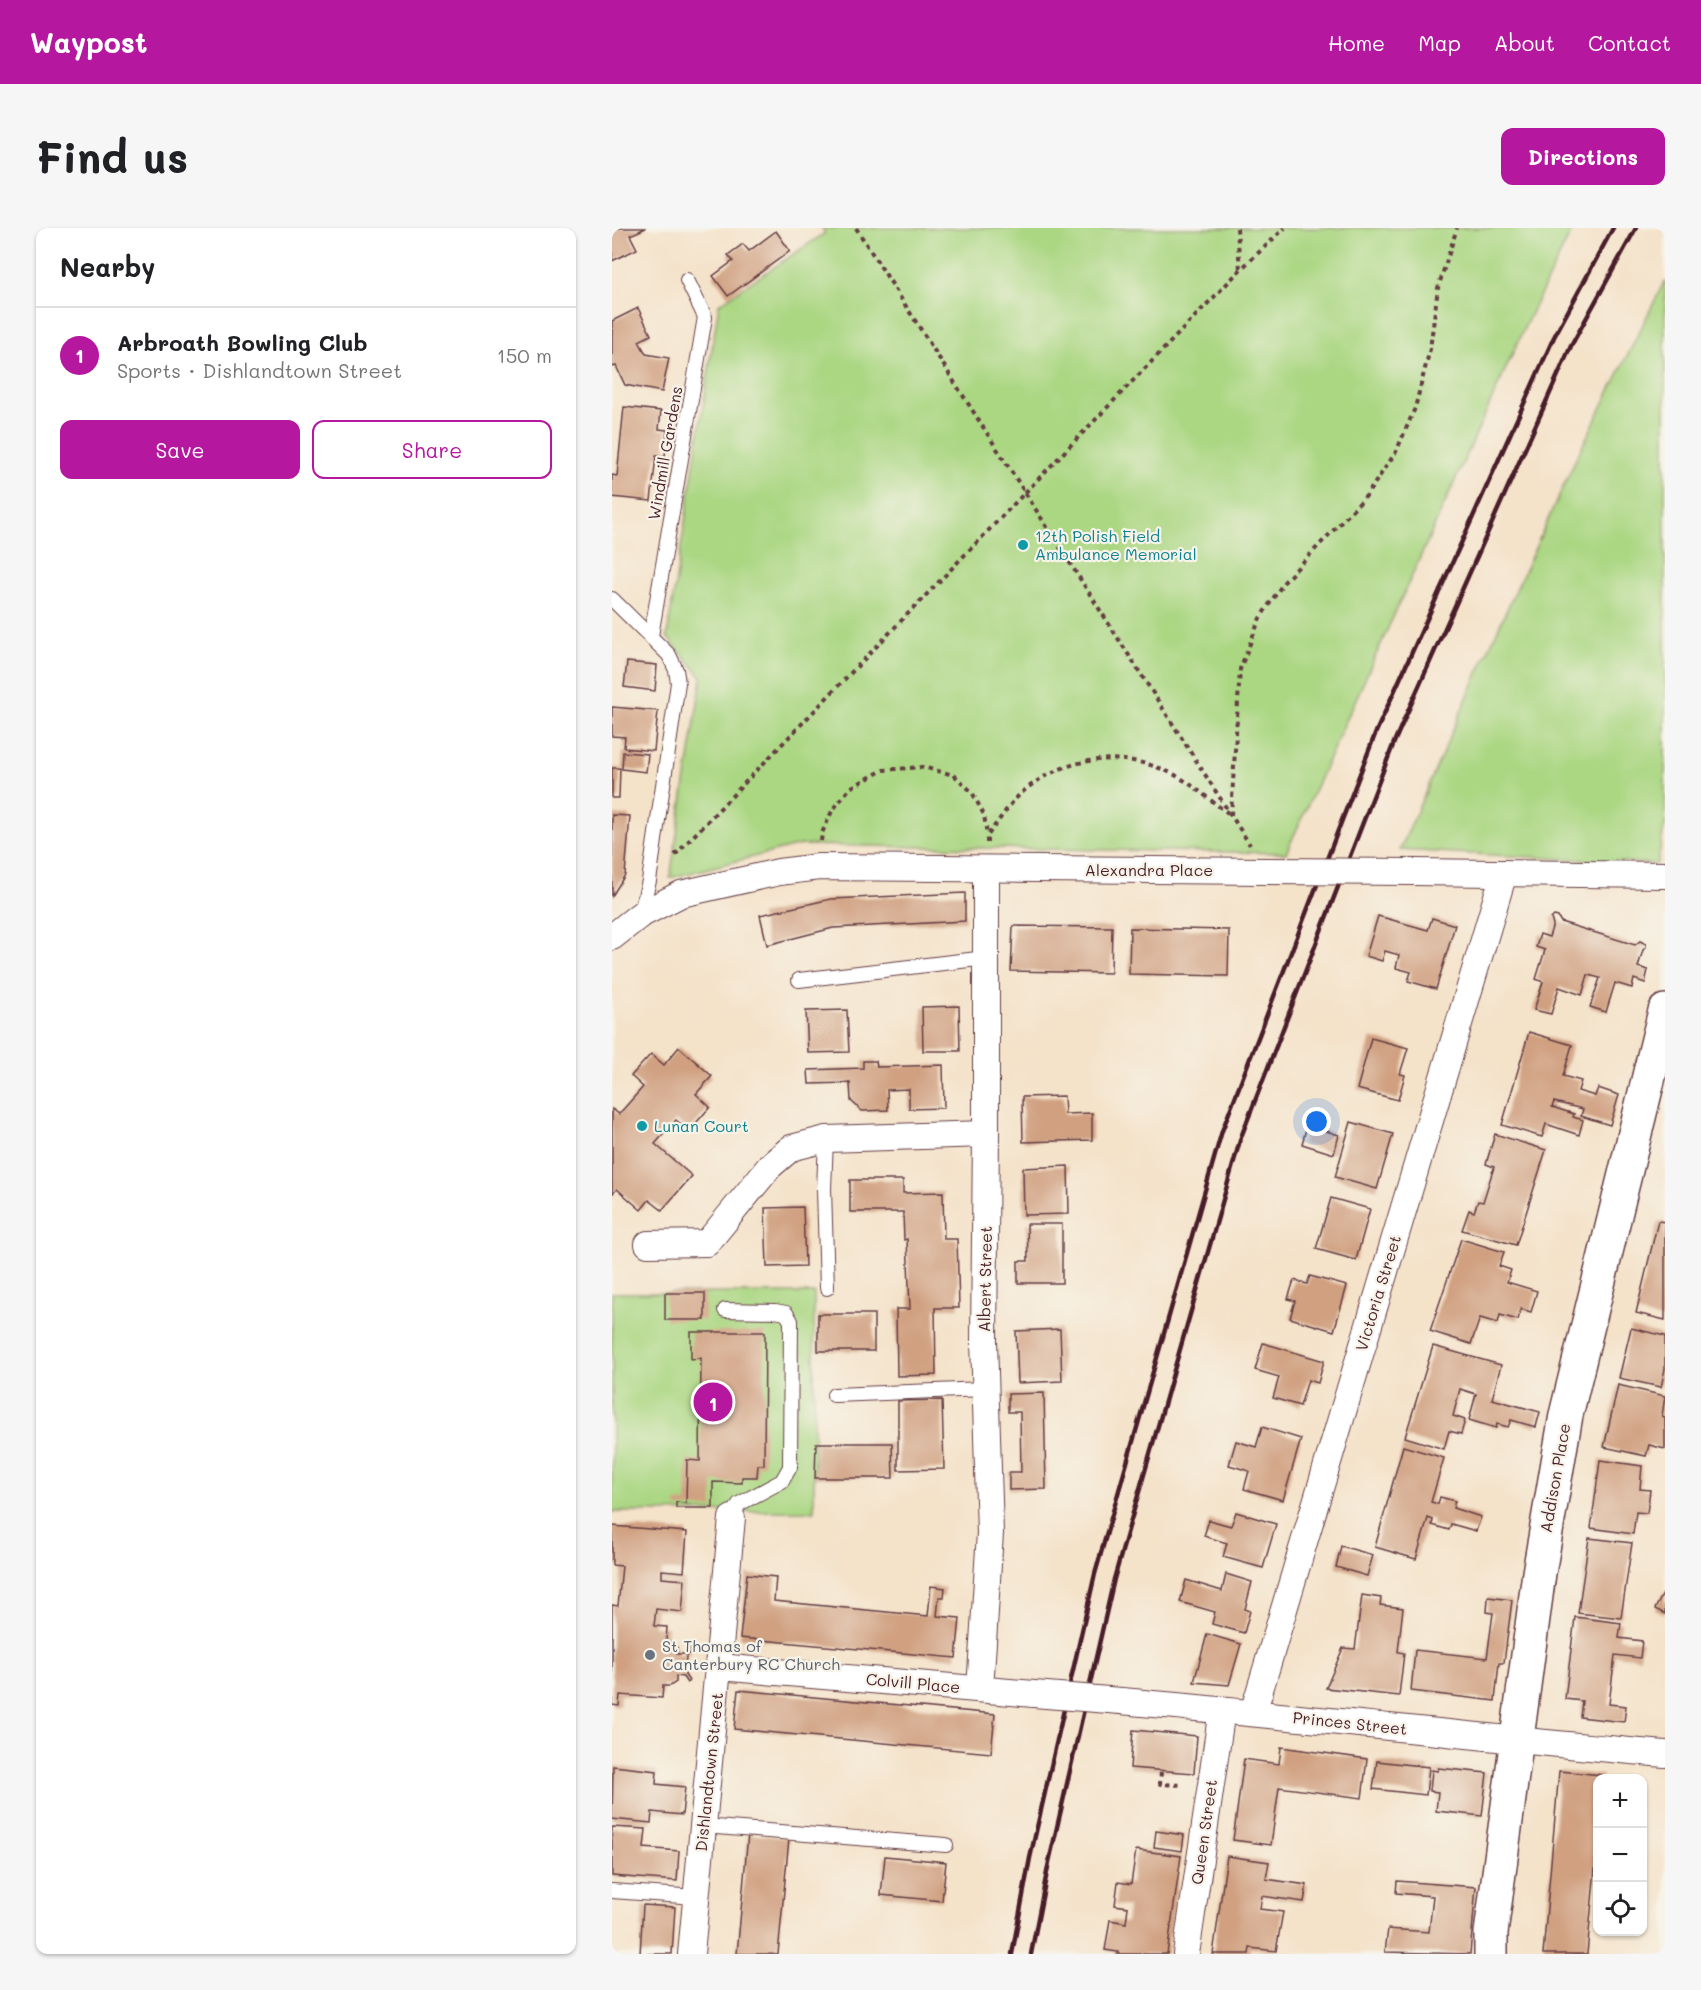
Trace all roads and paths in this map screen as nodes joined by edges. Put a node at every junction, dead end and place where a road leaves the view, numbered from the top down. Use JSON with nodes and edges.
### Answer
{"nodes":[{"id":1,"x":856,"y":228,"type":"edge"},
{"id":2,"x":1237,"y":228,"type":"edge"},
{"id":3,"x":1285,"y":228,"type":"edge"},
{"id":4,"x":1457,"y":228,"type":"edge"},
{"id":5,"x":1240,"y":270,"type":"junction"},
{"id":6,"x":687,"y":279,"type":"dead end"},
{"id":7,"x":1026,"y":494,"type":"junction"},
{"id":8,"x":612,"y":599,"type":"edge"},
{"id":9,"x":651,"y":636,"type":"junction"},
{"id":10,"x":1231,"y":815,"type":"junction"},
{"id":11,"x":987,"y":836,"type":"junction"},
{"id":12,"x":819,"y":867,"type":"junction"},
{"id":13,"x":986,"y":868,"type":"junction"},
{"id":14,"x":1267,"y":871,"type":"junction"},
{"id":15,"x":1504,"y":873,"type":"junction"},
{"id":16,"x":1665,"y":875,"type":"edge"},
{"id":17,"x":649,"y":881,"type":"junction"},
{"id":18,"x":640,"y":915,"type":"junction"},
{"id":19,"x":612,"y":937,"type":"edge"},
{"id":20,"x":986,"y":958,"type":"junction"},
{"id":21,"x":799,"y":980,"type":"dead end"},
{"id":22,"x":1665,"y":1011,"type":"edge"},
{"id":23,"x":986,"y":1134,"type":"junction"},
{"id":24,"x":826,"y":1139,"type":"junction"},
{"id":25,"x":648,"y":1244,"type":"dead end"},
{"id":26,"x":827,"y":1288,"type":"dead end"},
{"id":27,"x":725,"y":1310,"type":"dead end"},
{"id":28,"x":985,"y":1389,"type":"junction"},
{"id":29,"x":834,"y":1395,"type":"dead end"},
{"id":30,"x":732,"y":1518,"type":"joint"},
{"id":31,"x":719,"y":1667,"type":"junction"},
{"id":32,"x":980,"y":1689,"type":"junction"},
{"id":33,"x":1034,"y":1694,"type":"joint"},
{"id":34,"x":1222,"y":1710,"type":"junction"},
{"id":35,"x":1253,"y":1713,"type":"junction"},
{"id":36,"x":1517,"y":1741,"type":"junction"},
{"id":37,"x":1665,"y":1754,"type":"edge"},
{"id":38,"x":1161,"y":1772,"type":"dead end"},
{"id":39,"x":1160,"y":1784,"type":"dead end"},
{"id":40,"x":703,"y":1826,"type":"junction"},
{"id":41,"x":946,"y":1845,"type":"dead end"},
{"id":42,"x":612,"y":1891,"type":"edge"},
{"id":43,"x":696,"y":1897,"type":"junction"},
{"id":44,"x":691,"y":1954,"type":"edge"},
{"id":45,"x":1186,"y":1954,"type":"edge"},
{"id":46,"x":1491,"y":1954,"type":"edge"}],
"edges":[{"from":1,"to":7,"type":"path"},
{"from":2,"to":5,"type":"path"},
{"from":3,"to":5,"type":"path"},
{"from":4,"to":10,"type":"path"},
{"from":5,"to":7,"type":"path"},
{"from":6,"to":9,"type":"lane","name":"Windmill Gardens"},
{"from":7,"to":10,"type":"path"},
{"from":7,"to":17,"type":"path"},
{"from":8,"to":9,"type":"lane"},
{"from":9,"to":17,"type":"lane"},
{"from":10,"to":11,"type":"path"},
{"from":10,"to":14,"type":"path"},
{"from":11,"to":12,"type":"path"},
{"from":11,"to":13,"type":"path"},
{"from":12,"to":13,"type":"street","name":"Alexandra Place"},
{"from":12,"to":18,"type":"street","name":"Alexandra Place"},
{"from":13,"to":14,"type":"street","name":"Alexandra Place"},
{"from":13,"to":20,"type":"street","name":"Albert Street"},
{"from":14,"to":15,"type":"street","name":"Alexandra Place","bridge":true},
{"from":15,"to":16,"type":"street","name":"Alexandra Place"},
{"from":15,"to":35,"type":"street","name":"Victoria Street"},
{"from":17,"to":18,"type":"lane"},
{"from":18,"to":19,"type":"street","name":"Alexandra Place"},
{"from":20,"to":21,"type":"lane"},
{"from":20,"to":23,"type":"street","name":"Albert Street"},
{"from":22,"to":36,"type":"main road","name":"Addison Place"},
{"from":23,"to":24,"type":"street"},
{"from":23,"to":28,"type":"street","name":"Albert Street"},
{"from":24,"to":25,"type":"street"},
{"from":24,"to":26,"type":"lane"},
{"from":27,"to":30,"type":"lane"},
{"from":28,"to":29,"type":"lane"},
{"from":28,"to":32,"type":"street","name":"Albert Street"},
{"from":30,"to":31,"type":"street","name":"Dishlandtown Street"},
{"from":31,"to":32,"type":"street","name":"Colvill Place"},
{"from":31,"to":40,"type":"street","name":"Dishlandtown Street"},
{"from":32,"to":33,"type":"street","name":"Colvill Place"},
{"from":33,"to":34,"type":"street","name":"Princes Street","bridge":true},
{"from":34,"to":35,"type":"street","name":"Princes Street"},
{"from":34,"to":45,"type":"street","name":"Queen Street"},
{"from":35,"to":36,"type":"street","name":"Princes Street"},
{"from":36,"to":37,"type":"street","name":"Princes Street"},
{"from":36,"to":46,"type":"main road","name":"Addison Place"},
{"from":38,"to":39,"type":"path"},
{"from":40,"to":41,"type":"lane"},
{"from":40,"to":43,"type":"street","name":"Dishlandtown Street"},
{"from":42,"to":43,"type":"lane"},
{"from":43,"to":44,"type":"street","name":"Dishlandtown Street"}]}
